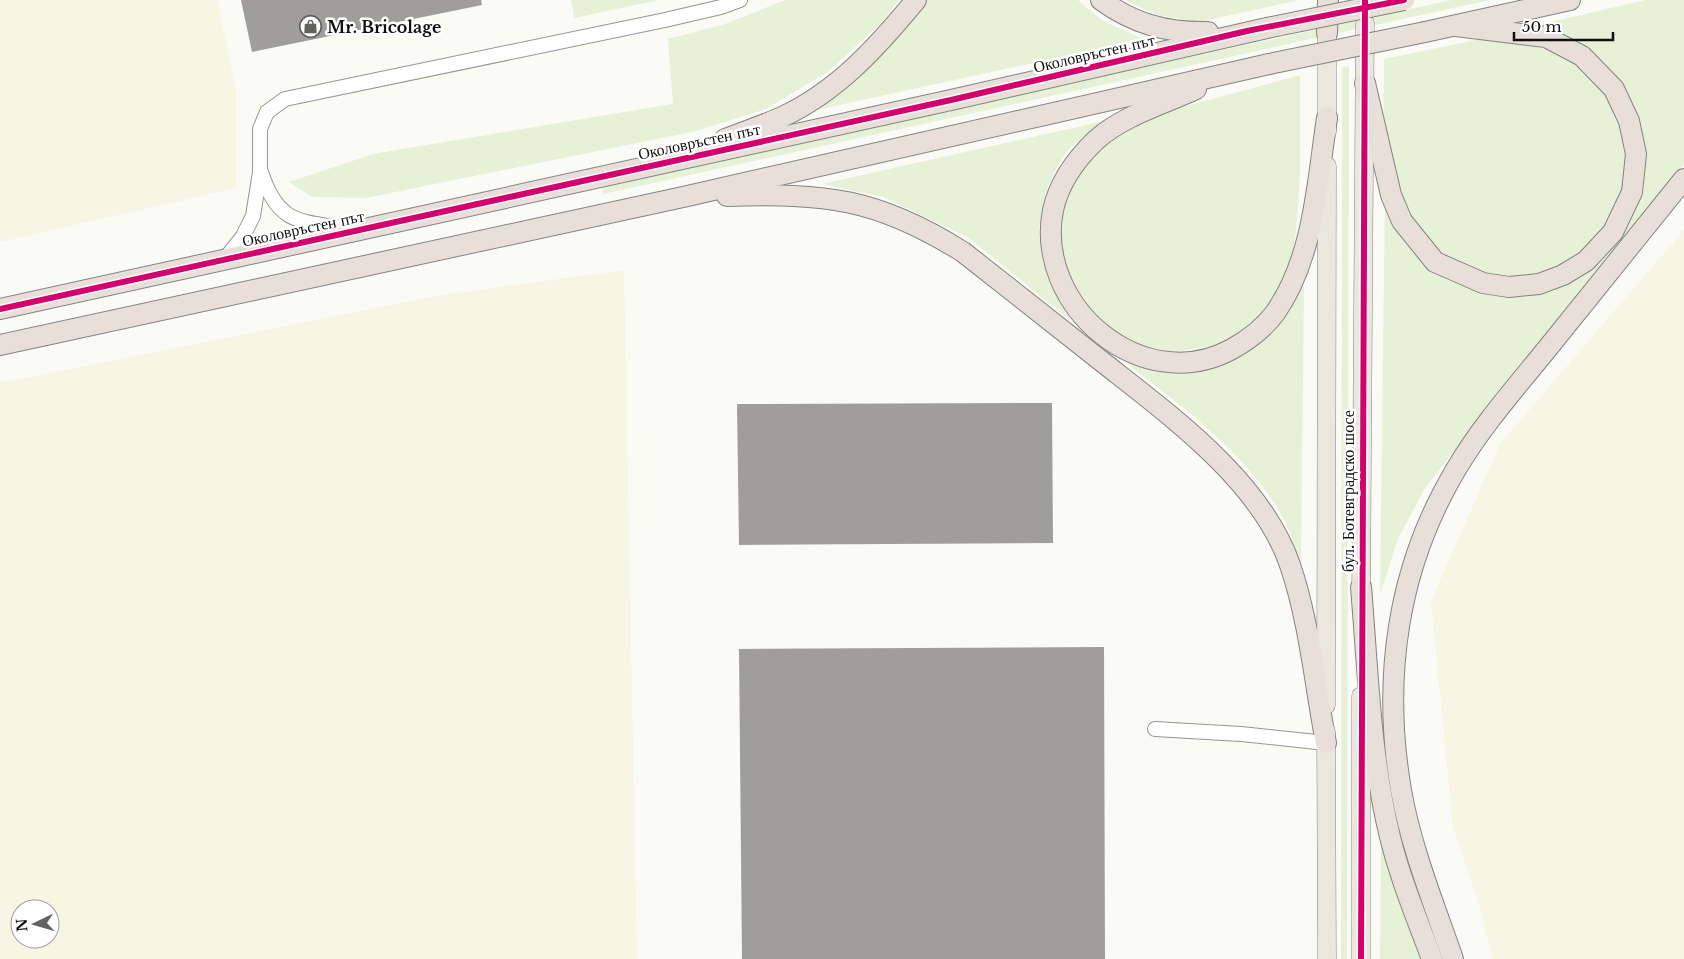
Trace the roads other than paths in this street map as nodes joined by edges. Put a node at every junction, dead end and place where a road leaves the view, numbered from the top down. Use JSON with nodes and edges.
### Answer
{"nodes":[{"id":1,"x":740,"y":0,"type":"edge"},
{"id":2,"x":916,"y":0,"type":"edge"},
{"id":3,"x":1101,"y":0,"type":"edge"},
{"id":4,"x":1328,"y":0,"type":"edge"},
{"id":5,"x":1365,"y":0,"type":"edge"},
{"id":6,"x":1404,"y":0,"type":"edge"},
{"id":7,"x":1570,"y":0,"type":"edge"},
{"id":8,"x":1365,"y":23,"type":"joint"},
{"id":9,"x":1456,"y":26,"type":"junction"},
{"id":10,"x":1247,"y":31,"type":"junction"},
{"id":11,"x":1328,"y":32,"type":"joint"},
{"id":12,"x":1238,"y":71,"type":"junction"},
{"id":13,"x":1365,"y":83,"type":"junction"},
{"id":14,"x":1327,"y":118,"type":"junction"},
{"id":15,"x":670,"y":161,"type":"junction"},
{"id":16,"x":260,"y":172,"type":"junction"},
{"id":17,"x":1684,"y":179,"type":"edge"},
{"id":18,"x":682,"y":197,"type":"junction"},
{"id":19,"x":355,"y":230,"type":"junction"},
{"id":20,"x":225,"y":259,"type":"junction"},
{"id":21,"x":0,"y":309,"type":"edge"},
{"id":22,"x":0,"y":345,"type":"edge"},
{"id":23,"x":1361,"y":587,"type":"junction"},
{"id":24,"x":1155,"y":729,"type":"dead end"},
{"id":25,"x":1326,"y":743,"type":"junction"},
{"id":26,"x":1327,"y":959,"type":"edge"},
{"id":27,"x":1361,"y":959,"type":"edge"},
{"id":28,"x":1432,"y":959,"type":"edge"},
{"id":29,"x":1453,"y":959,"type":"edge"}],
"edges":[{"from":1,"to":16,"type":"lane"},
{"from":2,"to":15,"type":"highway"},
{"from":3,"to":10,"type":"highway"},
{"from":4,"to":11,"type":"highway"},
{"from":5,"to":8,"type":"highway"},
{"from":6,"to":10,"type":"highway","name":"Околовръстен път","bridge":true},
{"from":7,"to":9,"type":"highway"},
{"from":8,"to":13,"type":"main road","name":"бул. Ботевградско шосе"},
{"from":9,"to":12,"type":"highway","bridge":true},
{"from":9,"to":13,"type":"highway"},
{"from":10,"to":15,"type":"highway","name":"Околовръстен път"},
{"from":11,"to":14,"type":"main road","name":"бул. Ботевградско шосе"},
{"from":12,"to":14,"type":"highway"},
{"from":12,"to":18,"type":"highway"},
{"from":13,"to":23,"type":"main road","name":"бул. Ботевградско шосе"},
{"from":14,"to":25,"type":"main road","name":"бул. Ботевградско шосе"},
{"from":15,"to":19,"type":"highway","name":"Околовръстен път"},
{"from":16,"to":19,"type":"lane"},
{"from":16,"to":20,"type":"lane"},
{"from":17,"to":29,"type":"highway"},
{"from":18,"to":22,"type":"highway"},
{"from":18,"to":25,"type":"highway"},
{"from":19,"to":20,"type":"highway","name":"Околовръстен път"},
{"from":20,"to":21,"type":"highway","name":"Околовръстен път"},
{"from":23,"to":27,"type":"main road","name":"бул. Ботевградско шосе"},
{"from":23,"to":28,"type":"highway"},
{"from":24,"to":25,"type":"lane"},
{"from":25,"to":26,"type":"main road","name":"бул. Ботевградско шосе"}]}
